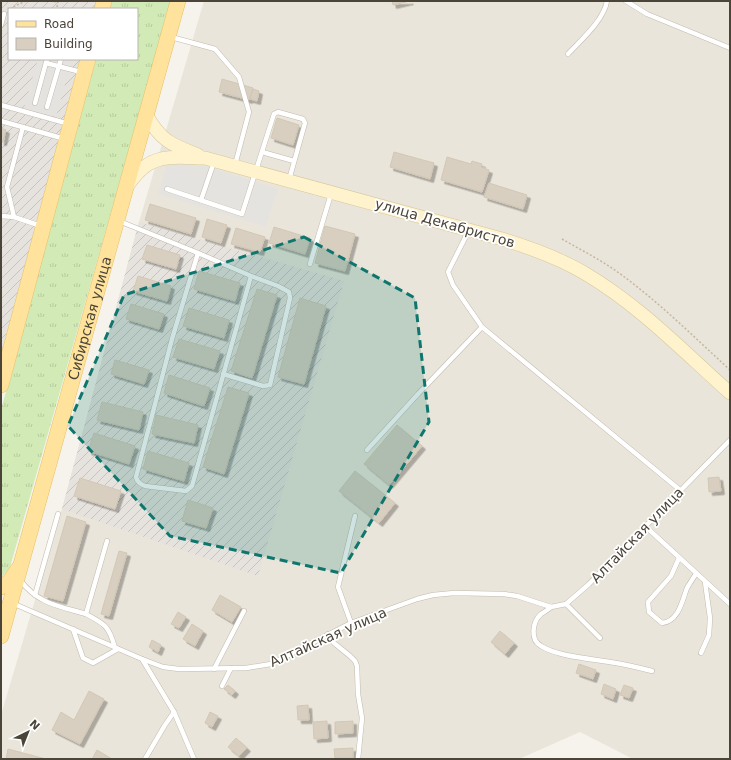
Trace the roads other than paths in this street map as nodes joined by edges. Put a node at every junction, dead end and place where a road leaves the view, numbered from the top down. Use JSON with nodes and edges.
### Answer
{"nodes":[{"id":1,"x":178,"y":1,"type":"edge"},
{"id":2,"x":607,"y":1,"type":"edge"},
{"id":3,"x":626,"y":1,"type":"edge"},
{"id":4,"x":4,"y":14,"type":"dead end"},
{"id":5,"x":1,"y":25,"type":"edge"},
{"id":6,"x":168,"y":37,"type":"junction"},
{"id":7,"x":730,"y":48,"type":"edge"},
{"id":8,"x":568,"y":54,"type":"dead end"},
{"id":9,"x":61,"y":60,"type":"edge"},
{"id":10,"x":47,"y":61,"type":"edge"},
{"id":11,"x":86,"y":66,"type":"edge"},
{"id":12,"x":59,"y":67,"type":"junction"},
{"id":13,"x":35,"y":103,"type":"dead end"},
{"id":14,"x":1,"y":105,"type":"edge"},
{"id":15,"x":47,"y":107,"type":"dead end"},
{"id":16,"x":146,"y":116,"type":"junction"},
{"id":17,"x":1,"y":121,"type":"edge"},
{"id":18,"x":71,"y":124,"type":"junction"},
{"id":19,"x":23,"y":127,"type":"junction"},
{"id":20,"x":66,"y":139,"type":"junction"},
{"id":21,"x":262,"y":152,"type":"junction"},
{"id":22,"x":210,"y":159,"type":"junction"},
{"id":23,"x":294,"y":161,"type":"junction"},
{"id":24,"x":235,"y":165,"type":"junction"},
{"id":25,"x":256,"y":171,"type":"junction"},
{"id":26,"x":289,"y":180,"type":"junction"},
{"id":27,"x":127,"y":186,"type":"junction"},
{"id":28,"x":167,"y":189,"type":"dead end"},
{"id":29,"x":332,"y":192,"type":"junction"},
{"id":30,"x":201,"y":200,"type":"junction"},
{"id":31,"x":1,"y":216,"type":"edge"},
{"id":32,"x":14,"y":217,"type":"junction"},
{"id":33,"x":118,"y":220,"type":"junction"},
{"id":34,"x":44,"y":226,"type":"junction"},
{"id":35,"x":470,"y":230,"type":"junction"},
{"id":36,"x":198,"y":253,"type":"junction"},
{"id":37,"x":310,"y":264,"type":"dead end"},
{"id":38,"x":251,"y":276,"type":"junction"},
{"id":39,"x":482,"y":327,"type":"junction"},
{"id":40,"x":224,"y":374,"type":"junction"},
{"id":41,"x":1,"y":385,"type":"edge"},
{"id":42,"x":730,"y":393,"type":"edge"},
{"id":43,"x":730,"y":440,"type":"edge"},
{"id":44,"x":367,"y":450,"type":"dead end"},
{"id":45,"x":680,"y":490,"type":"junction"},
{"id":46,"x":58,"y":514,"type":"dead end"},
{"id":47,"x":355,"y":516,"type":"dead end"},
{"id":48,"x":645,"y":526,"type":"junction"},
{"id":49,"x":107,"y":541,"type":"dead end"},
{"id":50,"x":679,"y":558,"type":"junction"},
{"id":51,"x":20,"y":570,"type":"junction"},
{"id":52,"x":696,"y":574,"type":"junction"},
{"id":53,"x":705,"y":582,"type":"junction"},
{"id":54,"x":1,"y":587,"type":"edge"},
{"id":55,"x":35,"y":595,"type":"junction"},
{"id":56,"x":10,"y":602,"type":"junction"},
{"id":57,"x":566,"y":604,"type":"junction"},
{"id":58,"x":730,"y":604,"type":"edge"},
{"id":59,"x":551,"y":607,"type":"junction"},
{"id":60,"x":244,"y":611,"type":"dead end"},
{"id":61,"x":86,"y":614,"type":"junction"},
{"id":62,"x":1,"y":615,"type":"edge"},
{"id":63,"x":351,"y":624,"type":"junction"},
{"id":64,"x":73,"y":629,"type":"junction"},
{"id":65,"x":1,"y":634,"type":"edge"},
{"id":66,"x":328,"y":634,"type":"junction"},
{"id":67,"x":600,"y":638,"type":"dead end"},
{"id":68,"x":117,"y":648,"type":"junction"},
{"id":69,"x":701,"y":653,"type":"dead end"},
{"id":70,"x":142,"y":659,"type":"junction"},
{"id":71,"x":231,"y":668,"type":"junction"},
{"id":72,"x":214,"y":669,"type":"junction"},
{"id":73,"x":652,"y":671,"type":"dead end"},
{"id":74,"x":222,"y":686,"type":"dead end"},
{"id":75,"x":174,"y":712,"type":"junction"},
{"id":76,"x":146,"y":759,"type":"edge"},
{"id":77,"x":194,"y":759,"type":"edge"},
{"id":78,"x":358,"y":759,"type":"edge"}],
"edges":[{"from":1,"to":6,"type":"main road","name":"Сибирская улица"},
{"from":2,"to":8,"type":"lane"},
{"from":3,"to":7,"type":"lane"},
{"from":4,"to":5,"type":"lane"},
{"from":6,"to":16,"type":"main road","name":"Сибирская улица"},
{"from":6,"to":24,"type":"lane"},
{"from":9,"to":12,"type":"lane"},
{"from":10,"to":12,"type":"lane"},
{"from":10,"to":13,"type":"lane"},
{"from":11,"to":12,"type":"lane"},
{"from":11,"to":18,"type":"main road"},
{"from":12,"to":15,"type":"lane"},
{"from":14,"to":18,"type":"lane"},
{"from":16,"to":22,"type":"main road"},
{"from":16,"to":27,"type":"main road","name":"Сибирская улица"},
{"from":17,"to":19,"type":"lane"},
{"from":18,"to":20,"type":"main road"},
{"from":19,"to":20,"type":"lane"},
{"from":19,"to":32,"type":"lane"},
{"from":20,"to":34,"type":"main road"},
{"from":21,"to":23,"type":"lane"},
{"from":21,"to":23,"type":"lane"},
{"from":21,"to":25,"type":"lane"},
{"from":22,"to":24,"type":"main road","name":"улица Декабристов"},
{"from":22,"to":27,"type":"main road","name":"улица Декабристов"},
{"from":22,"to":30,"type":"lane"},
{"from":23,"to":26,"type":"lane"},
{"from":24,"to":25,"type":"main road","name":"улица Декабристов"},
{"from":25,"to":26,"type":"main road","name":"улица Декабристов"},
{"from":25,"to":30,"type":"lane"},
{"from":26,"to":29,"type":"main road","name":"улица Декабристов"},
{"from":27,"to":33,"type":"main road","name":"Сибирская улица"},
{"from":28,"to":30,"type":"lane"},
{"from":29,"to":35,"type":"main road","name":"улица Декабристов"},
{"from":29,"to":37,"type":"lane"},
{"from":31,"to":32,"type":"lane"},
{"from":32,"to":34,"type":"lane"},
{"from":33,"to":36,"type":"lane"},
{"from":33,"to":51,"type":"main road","name":"Сибирская улица"},
{"from":34,"to":41,"type":"main road"},
{"from":35,"to":39,"type":"lane"},
{"from":35,"to":42,"type":"main road","name":"улица Декабристов"},
{"from":36,"to":38,"type":"lane"},
{"from":36,"to":40,"type":"lane"},
{"from":38,"to":40,"type":"lane"},
{"from":38,"to":40,"type":"lane"},
{"from":39,"to":44,"type":"lane"},
{"from":39,"to":45,"type":"lane"},
{"from":43,"to":45,"type":"lane","name":"Алтайская улица"},
{"from":45,"to":48,"type":"lane","name":"Алтайская улица"},
{"from":46,"to":55,"type":"lane"},
{"from":47,"to":63,"type":"lane"},
{"from":48,"to":50,"type":"lane"},
{"from":48,"to":57,"type":"lane","name":"Алтайская улица"},
{"from":49,"to":61,"type":"lane"},
{"from":50,"to":52,"type":"lane"},
{"from":50,"to":52,"type":"lane"},
{"from":51,"to":54,"type":"main road"},
{"from":51,"to":55,"type":"lane"},
{"from":51,"to":56,"type":"main road","name":"Сибирская улица"},
{"from":52,"to":53,"type":"lane"},
{"from":53,"to":58,"type":"lane"},
{"from":53,"to":69,"type":"lane"},
{"from":55,"to":61,"type":"lane"},
{"from":56,"to":64,"type":"lane","name":"Алтайская улица"},
{"from":56,"to":65,"type":"main road","name":"Сибирская улица"},
{"from":57,"to":59,"type":"lane","name":"Алтайская улица"},
{"from":57,"to":67,"type":"lane"},
{"from":59,"to":63,"type":"lane","name":"Алтайская улица"},
{"from":59,"to":73,"type":"lane"},
{"from":60,"to":72,"type":"lane"},
{"from":61,"to":68,"type":"lane"},
{"from":62,"to":65,"type":"main road"},
{"from":63,"to":66,"type":"lane","name":"Алтайская улица"},
{"from":64,"to":68,"type":"lane","name":"Алтайская улица"},
{"from":64,"to":68,"type":"lane"},
{"from":66,"to":71,"type":"lane","name":"Алтайская улица"},
{"from":66,"to":78,"type":"lane"},
{"from":68,"to":70,"type":"lane","name":"Алтайская улица"},
{"from":70,"to":72,"type":"lane","name":"Алтайская улица"},
{"from":70,"to":75,"type":"lane"},
{"from":71,"to":72,"type":"lane","name":"Алтайская улица"},
{"from":71,"to":74,"type":"lane"},
{"from":75,"to":76,"type":"lane"},
{"from":75,"to":77,"type":"lane"}]}
